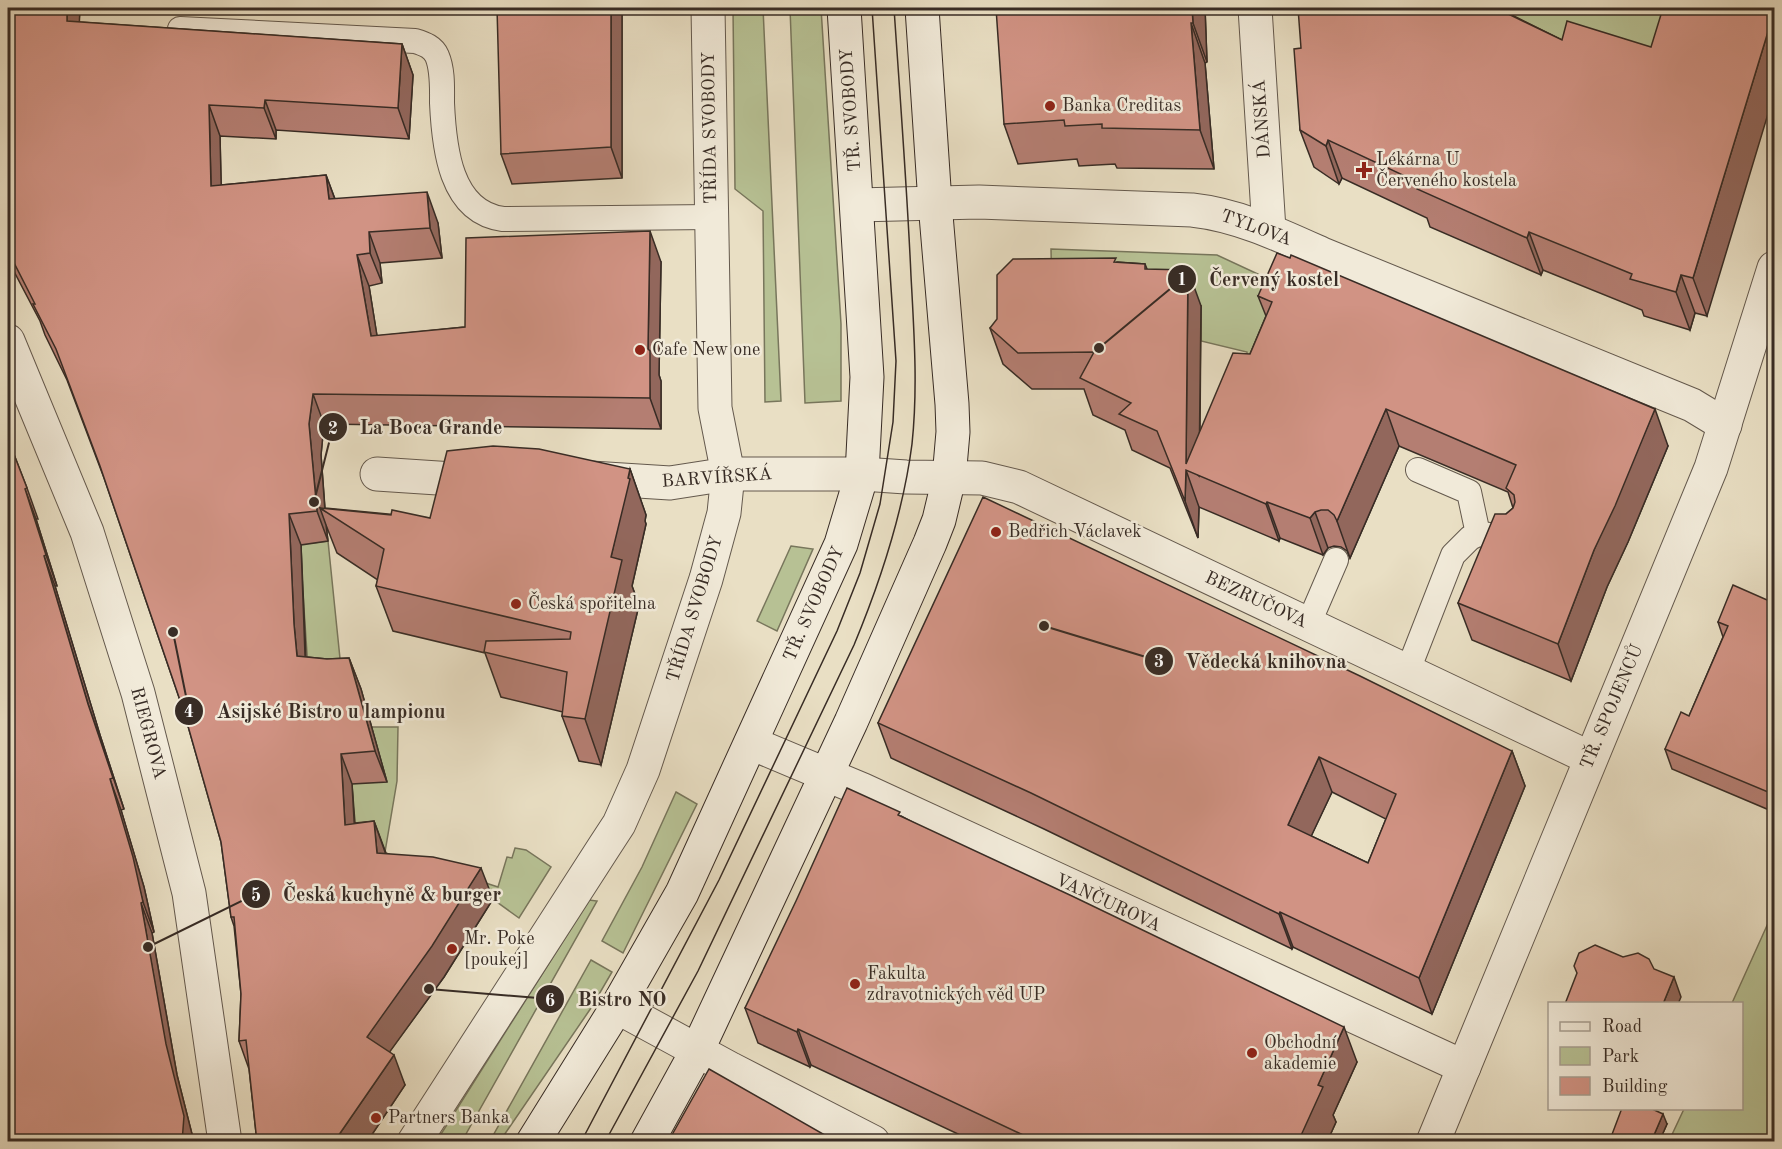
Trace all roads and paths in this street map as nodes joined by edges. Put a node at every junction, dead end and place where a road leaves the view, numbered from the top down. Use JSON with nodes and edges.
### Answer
{"nodes":[{"id":1,"x":708,"y":8,"type":"edge"},
{"id":2,"x":844,"y":8,"type":"edge"},
{"id":3,"x":922,"y":8,"type":"edge"},
{"id":4,"x":1255,"y":8,"type":"edge"},
{"id":5,"x":180,"y":29,"type":"edge"},
{"id":6,"x":935,"y":203,"type":"junction"},
{"id":7,"x":857,"y":205,"type":"junction"},
{"id":8,"x":712,"y":217,"type":"junction"},
{"id":9,"x":1269,"y":230,"type":"junction"},
{"id":10,"x":1774,"y":268,"type":"edge"},
{"id":11,"x":8,"y":341,"type":"edge"},
{"id":12,"x":1725,"y":424,"type":"junction"},
{"id":13,"x":1418,"y":470,"type":"dead end"},
{"id":14,"x":521,"y":473,"type":"edge"},
{"id":15,"x":377,"y":474,"type":"dead end"},
{"id":16,"x":728,"y":474,"type":"junction"},
{"id":17,"x":862,"y":474,"type":"junction"},
{"id":18,"x":567,"y":476,"type":"edge"},
{"id":19,"x":949,"y":478,"type":"junction"},
{"id":20,"x":1478,"y":534,"type":"junction"},
{"id":21,"x":1514,"y":537,"type":"edge"},
{"id":22,"x":1336,"y":560,"type":"edge"},
{"id":23,"x":1308,"y":625,"type":"junction"},
{"id":24,"x":1407,"y":673,"type":"junction"},
{"id":25,"x":751,"y":743,"type":"junction"},
{"id":26,"x":1590,"y":758,"type":"junction"},
{"id":27,"x":826,"y":775,"type":"junction"},
{"id":28,"x":617,"y":1007,"type":"junction"},
{"id":29,"x":698,"y":1051,"type":"junction"},
{"id":30,"x":1464,"y":1067,"type":"junction"},
{"id":31,"x":225,"y":1142,"type":"edge"},
{"id":32,"x":414,"y":1142,"type":"edge"},
{"id":33,"x":533,"y":1142,"type":"edge"},
{"id":34,"x":647,"y":1142,"type":"edge"},
{"id":35,"x":873,"y":1142,"type":"edge"},
{"id":36,"x":1433,"y":1142,"type":"edge"}],
"edges":[{"from":1,"to":8,"type":"street","name":"TŘÍDA SVOBODY"},
{"from":2,"to":7,"type":"street","name":"TŘ. SVOBODY"},
{"from":3,"to":6,"type":"street"},
{"from":4,"to":9,"type":"street","name":"DÁNSKÁ"},
{"from":5,"to":8,"type":"lane"},
{"from":6,"to":7,"type":"street","name":"TYLOVA"},
{"from":6,"to":9,"type":"street","name":"TYLOVA"},
{"from":6,"to":19,"type":"street"},
{"from":7,"to":17,"type":"street","name":"TŘ. SVOBODY"},
{"from":8,"to":16,"type":"street","name":"TŘÍDA SVOBODY"},
{"from":9,"to":12,"type":"street","name":"TYLOVA"},
{"from":10,"to":12,"type":"street","name":"TŘ. SPOJENCŮ"},
{"from":11,"to":31,"type":"street","name":"RIEGROVA"},
{"from":12,"to":26,"type":"street","name":"TŘ. SPOJENCŮ"},
{"from":13,"to":20,"type":"lane"},
{"from":14,"to":15,"type":"street"},
{"from":16,"to":17,"type":"street","name":"BARVÍŘSKÁ"},
{"from":16,"to":18,"type":"street","name":"BARVÍŘSKÁ"},
{"from":16,"to":32,"type":"street","name":"TŘÍDA SVOBODY"},
{"from":17,"to":19,"type":"street","name":"BARVÍŘSKÁ"},
{"from":17,"to":25,"type":"street","name":"TŘ. SVOBODY"},
{"from":19,"to":23,"type":"street","name":"BEZRUČOVA"},
{"from":19,"to":27,"type":"street"},
{"from":20,"to":21,"type":"lane"},
{"from":20,"to":24,"type":"lane"},
{"from":22,"to":23,"type":"lane"},
{"from":23,"to":24,"type":"street","name":"BEZRUČOVA"},
{"from":24,"to":26,"type":"street","name":"BEZRUČOVA"},
{"from":25,"to":27,"type":"street","name":"VANČUROVA"},
{"from":25,"to":28,"type":"street","name":"TŘ. SVOBODY"},
{"from":26,"to":30,"type":"street","name":"TŘ. SPOJENCŮ"},
{"from":27,"to":29,"type":"street"},
{"from":27,"to":30,"type":"street","name":"VANČUROVA"},
{"from":28,"to":29,"type":"street"},
{"from":28,"to":33,"type":"street","name":"TŘ. SVOBODY"},
{"from":29,"to":34,"type":"street"},
{"from":29,"to":35,"type":"street"},
{"from":30,"to":36,"type":"street","name":"TŘ. SPOJENCŮ"}]}
